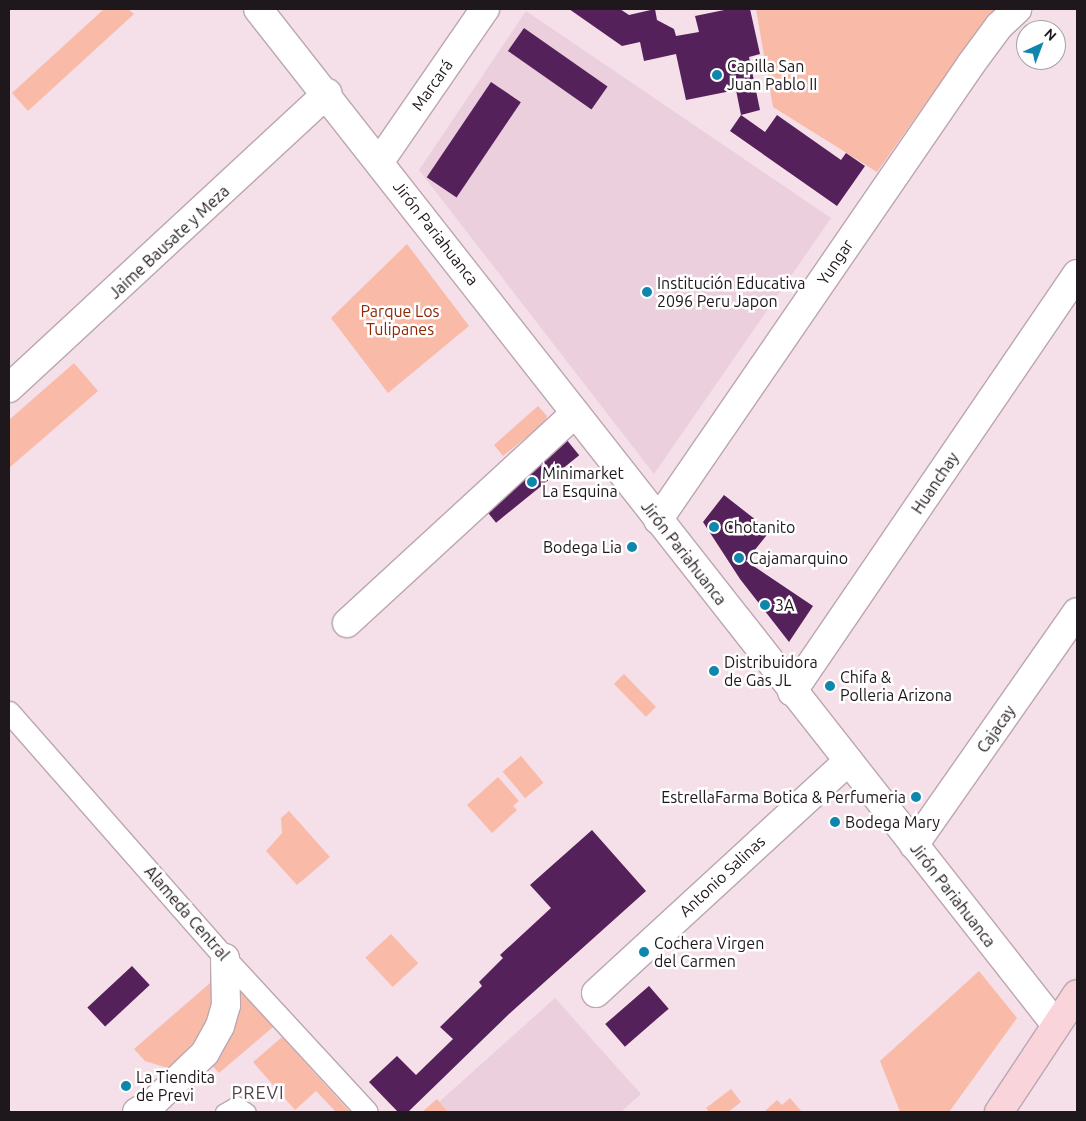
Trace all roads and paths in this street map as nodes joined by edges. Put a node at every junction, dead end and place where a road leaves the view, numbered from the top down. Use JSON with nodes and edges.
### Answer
{"nodes":[{"id":1,"x":258,"y":9,"type":"edge"},
{"id":2,"x":485,"y":9,"type":"edge"},
{"id":3,"x":1017,"y":9,"type":"edge"},
{"id":4,"x":328,"y":93,"type":"junction"},
{"id":5,"x":380,"y":161,"type":"junction"},
{"id":6,"x":1077,"y":274,"type":"edge"},
{"id":7,"x":9,"y":388,"type":"edge"},
{"id":8,"x":575,"y":413,"type":"junction"},
{"id":9,"x":658,"y":520,"type":"junction"},
{"id":10,"x":1077,"y":612,"type":"edge"},
{"id":11,"x":347,"y":622,"type":"dead end"},
{"id":12,"x":792,"y":692,"type":"junction"},
{"id":13,"x":9,"y":712,"type":"edge"},
{"id":14,"x":848,"y":761,"type":"junction"},
{"id":15,"x":914,"y":845,"type":"junction"},
{"id":16,"x":225,"y":958,"type":"junction"},
{"id":17,"x":596,"y":993,"type":"dead end"},
{"id":18,"x":1077,"y":994,"type":"edge"},
{"id":19,"x":1056,"y":1025,"type":"junction"},
{"id":20,"x":152,"y":1108,"type":"edge"},
{"id":21,"x":223,"y":1112,"type":"edge"},
{"id":22,"x":249,"y":1112,"type":"edge"},
{"id":23,"x":367,"y":1112,"type":"edge"},
{"id":24,"x":999,"y":1112,"type":"edge"}],
"edges":[{"from":1,"to":4,"type":"street","name":"Jirón Pariahuanca"},
{"from":2,"to":5,"type":"street","name":"Marcará"},
{"from":3,"to":9,"type":"street","name":"Yungar"},
{"from":4,"to":5,"type":"street","name":"Jirón Pariahuanca"},
{"from":4,"to":7,"type":"street","name":"Jaime Bausate y Meza"},
{"from":5,"to":8,"type":"street","name":"Jirón Pariahuanca"},
{"from":6,"to":12,"type":"street","name":"Huanchay"},
{"from":8,"to":9,"type":"street","name":"Jirón Pariahuanca"},
{"from":8,"to":11,"type":"street"},
{"from":9,"to":12,"type":"street","name":"Jirón Pariahuanca"},
{"from":10,"to":15,"type":"street","name":"Cajacay"},
{"from":12,"to":14,"type":"street","name":"Jirón Pariahuanca"},
{"from":13,"to":16,"type":"street","name":"Alameda Central"},
{"from":14,"to":15,"type":"street","name":"Jirón Pariahuanca"},
{"from":14,"to":17,"type":"street","name":"Antonio Salinas"},
{"from":15,"to":19,"type":"street","name":"Jirón Pariahuanca"},
{"from":16,"to":20,"type":"street"},
{"from":16,"to":23,"type":"street","name":"Alameda Central"},
{"from":18,"to":19,"type":"main road"},
{"from":19,"to":24,"type":"main road"},
{"from":21,"to":22,"type":"lane"}]}
